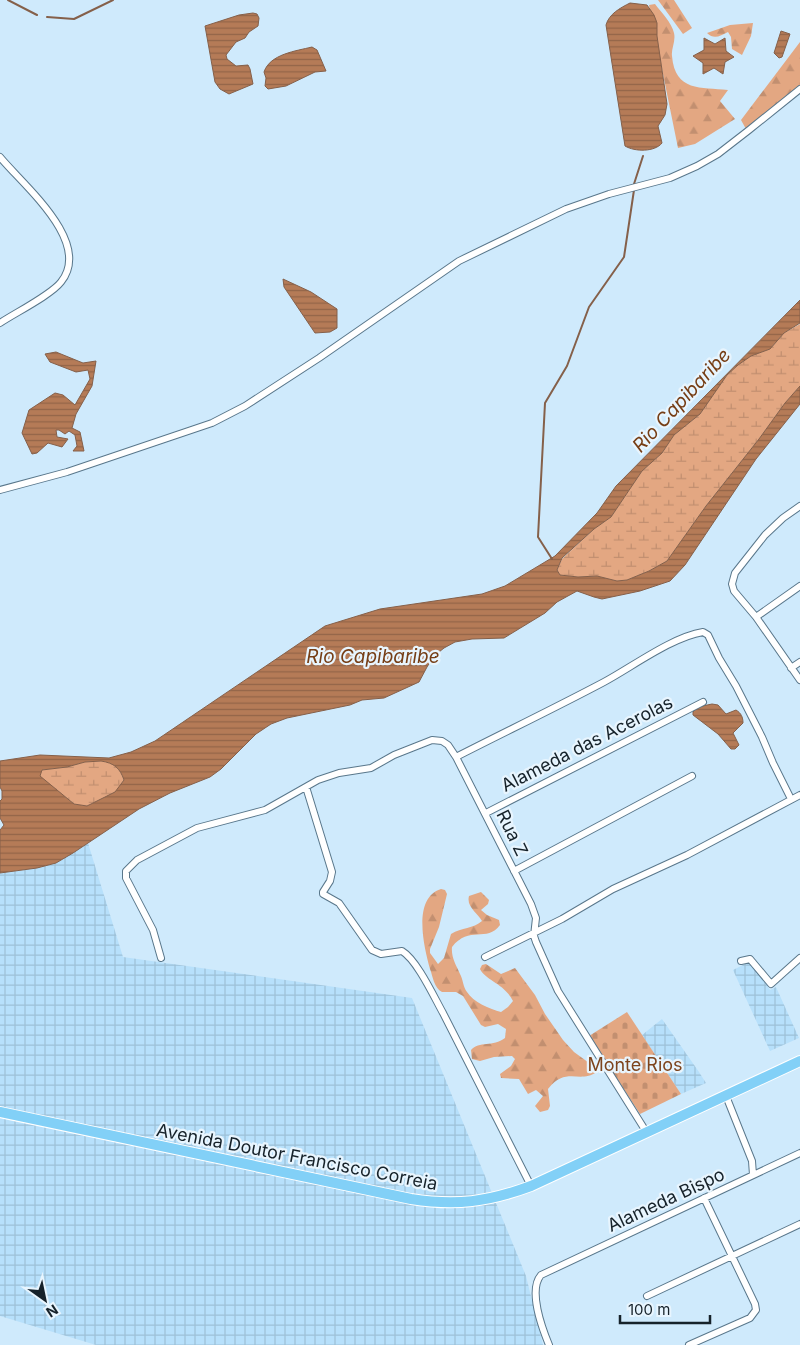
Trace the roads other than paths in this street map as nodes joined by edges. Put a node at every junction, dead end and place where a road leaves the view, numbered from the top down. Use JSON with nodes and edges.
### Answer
{"nodes":[{"id":1,"x":800,"y":89,"type":"edge"},
{"id":2,"x":0,"y":157,"type":"edge"},
{"id":3,"x":0,"y":323,"type":"edge"},
{"id":4,"x":0,"y":490,"type":"edge"},
{"id":5,"x":800,"y":506,"type":"edge"},
{"id":6,"x":800,"y":586,"type":"edge"},
{"id":7,"x":756,"y":617,"type":"junction"},
{"id":8,"x":800,"y":662,"type":"edge"},
{"id":9,"x":791,"y":668,"type":"junction"},
{"id":10,"x":800,"y":680,"type":"edge"},
{"id":11,"x":703,"y":702,"type":"dead end"},
{"id":12,"x":456,"y":756,"type":"junction"},
{"id":13,"x":692,"y":776,"type":"dead end"},
{"id":14,"x":306,"y":787,"type":"junction"},
{"id":15,"x":800,"y":795,"type":"edge"},
{"id":16,"x":791,"y":800,"type":"junction"},
{"id":17,"x":486,"y":814,"type":"junction"},
{"id":18,"x":514,"y":871,"type":"junction"},
{"id":19,"x":534,"y":933,"type":"junction"},
{"id":20,"x":486,"y":957,"type":"dead end"},
{"id":21,"x":161,"y":958,"type":"dead end"},
{"id":22,"x":800,"y":958,"type":"edge"},
{"id":23,"x":741,"y":961,"type":"dead end"},
{"id":24,"x":800,"y":1060,"type":"edge"},
{"id":25,"x":726,"y":1096,"type":"junction"},
{"id":26,"x":0,"y":1112,"type":"edge"},
{"id":27,"x":647,"y":1133,"type":"junction"},
{"id":28,"x":800,"y":1153,"type":"edge"},
{"id":29,"x":753,"y":1175,"type":"junction"},
{"id":30,"x":531,"y":1186,"type":"junction"},
{"id":31,"x":704,"y":1198,"type":"junction"},
{"id":32,"x":800,"y":1224,"type":"edge"},
{"id":33,"x":731,"y":1256,"type":"junction"},
{"id":34,"x":647,"y":1296,"type":"dead end"},
{"id":35,"x":548,"y":1345,"type":"edge"},
{"id":36,"x":689,"y":1345,"type":"edge"}],
"edges":[{"from":1,"to":4,"type":"street"},
{"from":2,"to":3,"type":"street"},
{"from":5,"to":7,"type":"street"},
{"from":6,"to":7,"type":"street"},
{"from":7,"to":9,"type":"street"},
{"from":8,"to":9,"type":"street"},
{"from":9,"to":10,"type":"street"},
{"from":11,"to":17,"type":"street","name":"Alameda das Acerolas"},
{"from":12,"to":14,"type":"street","name":"Rua Z"},
{"from":12,"to":16,"type":"street"},
{"from":12,"to":17,"type":"street","name":"Rua Z"},
{"from":13,"to":18,"type":"street"},
{"from":14,"to":21,"type":"street"},
{"from":14,"to":30,"type":"street"},
{"from":15,"to":16,"type":"street"},
{"from":16,"to":19,"type":"street"},
{"from":17,"to":18,"type":"street","name":"Rua Z"},
{"from":18,"to":19,"type":"street","name":"Rua Z"},
{"from":19,"to":20,"type":"street"},
{"from":19,"to":27,"type":"street","name":"Rua Z"},
{"from":22,"to":23,"type":"street"},
{"from":24,"to":25,"type":"main road","name":"Avenida Doutor Francisco Correia"},
{"from":25,"to":27,"type":"main road","name":"Avenida Doutor Francisco Correia"},
{"from":25,"to":29,"type":"street"},
{"from":26,"to":30,"type":"main road","name":"Avenida Doutor Francisco Correia"},
{"from":27,"to":30,"type":"main road","name":"Avenida Doutor Francisco Correia"},
{"from":28,"to":29,"type":"street","name":"Alameda Bispo"},
{"from":29,"to":31,"type":"street","name":"Alameda Bispo"},
{"from":31,"to":33,"type":"street"},
{"from":31,"to":35,"type":"street","name":"Alameda Bispo"},
{"from":32,"to":33,"type":"street"},
{"from":33,"to":34,"type":"street"},
{"from":33,"to":36,"type":"street"}]}
